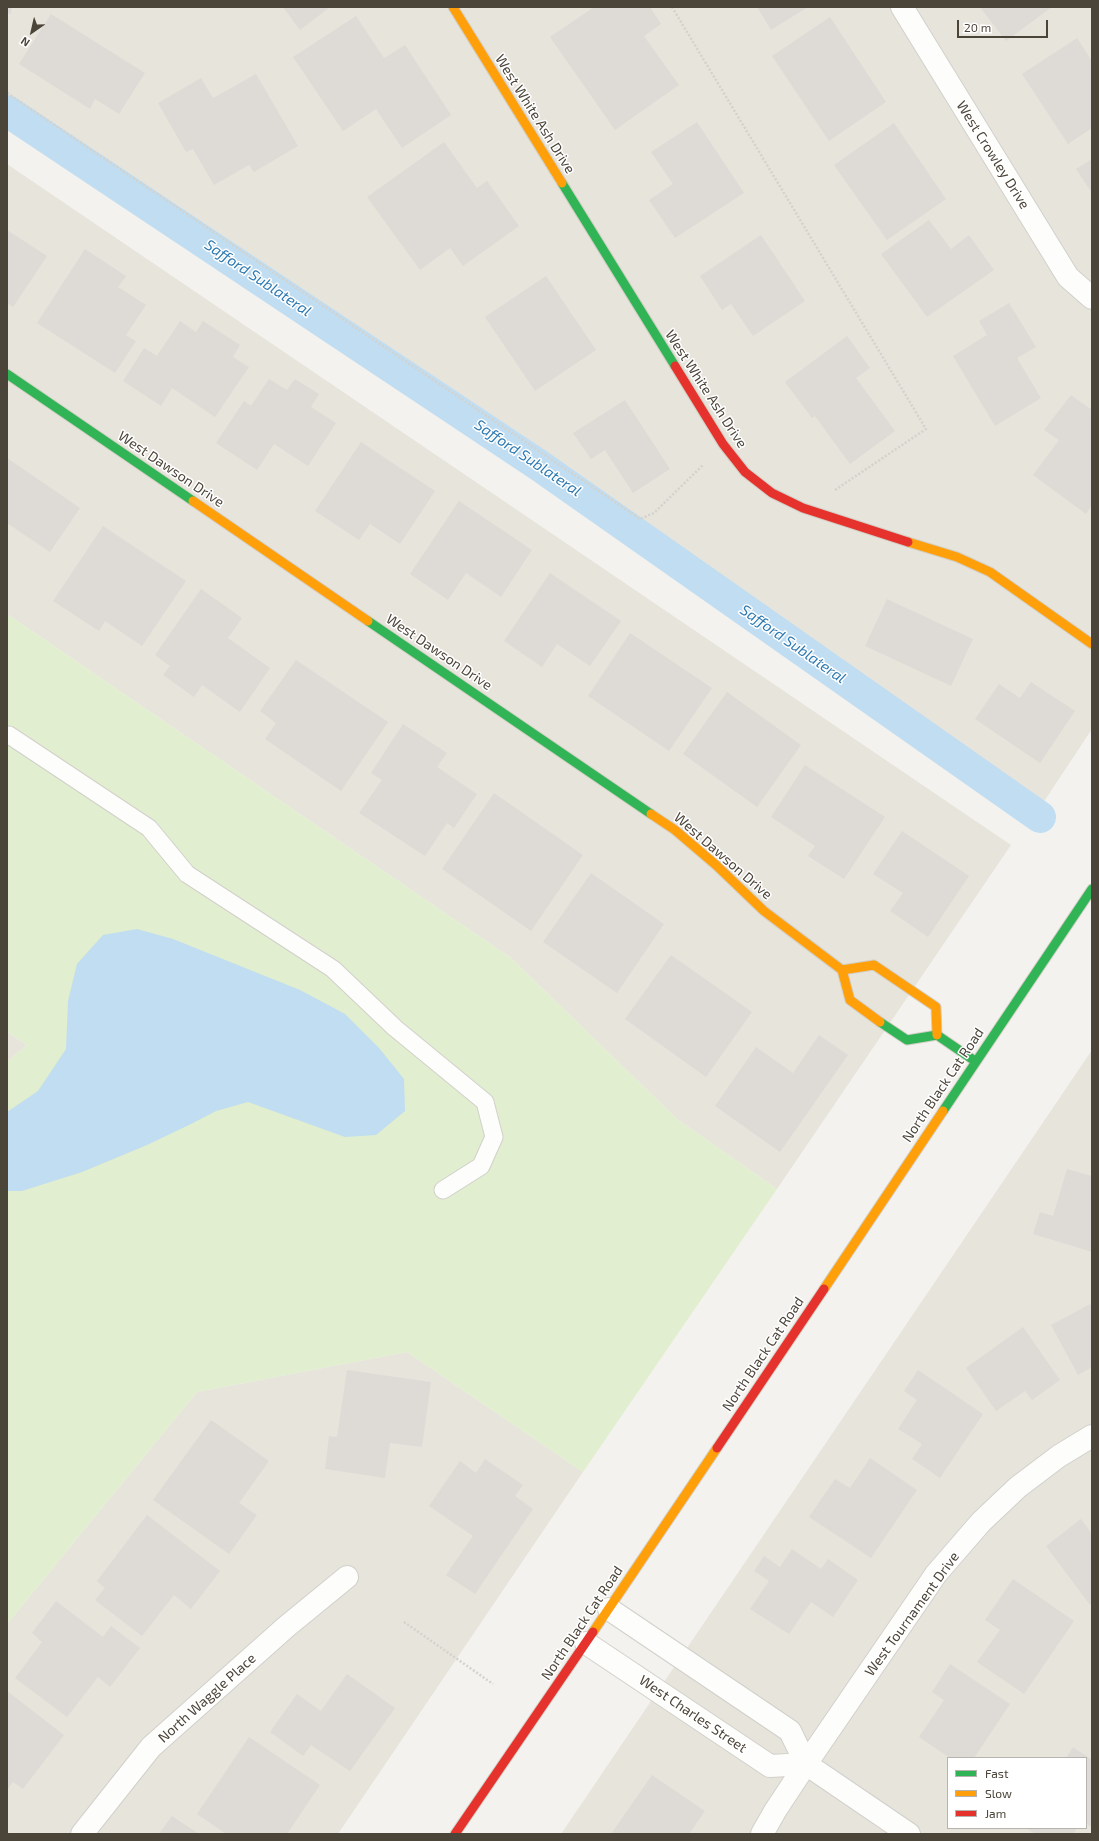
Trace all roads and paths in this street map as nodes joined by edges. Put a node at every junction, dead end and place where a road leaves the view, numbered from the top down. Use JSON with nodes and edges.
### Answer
{"nodes":[{"id":1,"x":453,"y":7,"type":"edge"},
{"id":2,"x":672,"y":7,"type":"edge"},
{"id":3,"x":902,"y":7,"type":"edge"},
{"id":4,"x":7,"y":93,"type":"edge"},
{"id":5,"x":1092,"y":298,"type":"edge"},
{"id":6,"x":7,"y":374,"type":"edge"},
{"id":7,"x":703,"y":465,"type":"dead end"},
{"id":8,"x":832,"y":492,"type":"dead end"},
{"id":9,"x":1092,"y":644,"type":"edge"},
{"id":10,"x":9,"y":735,"type":"dead end"},
{"id":11,"x":1092,"y":889,"type":"edge"},
{"id":12,"x":842,"y":970,"type":"junction"},
{"id":13,"x":937,"y":1035,"type":"junction"},
{"id":14,"x":975,"y":1061,"type":"junction"},
{"id":15,"x":443,"y":1190,"type":"dead end"},
{"id":16,"x":1092,"y":1436,"type":"edge"},
{"id":17,"x":347,"y":1577,"type":"dead end"},
{"id":18,"x":609,"y":1609,"type":"junction"},
{"id":19,"x":404,"y":1622,"type":"dead end"},
{"id":20,"x":586,"y":1643,"type":"junction"},
{"id":21,"x":493,"y":1684,"type":"dead end"},
{"id":22,"x":806,"y":1764,"type":"junction"},
{"id":23,"x":82,"y":1834,"type":"edge"},
{"id":24,"x":455,"y":1834,"type":"edge"},
{"id":25,"x":762,"y":1834,"type":"edge"},
{"id":26,"x":909,"y":1834,"type":"edge"}],
"edges":[{"from":1,"to":9,"type":"street","name":"West White Ash Drive"},
{"from":2,"to":8,"type":"path"},
{"from":3,"to":5,"type":"street","name":"West Crowley Drive"},
{"from":4,"to":7,"type":"path"},
{"from":6,"to":12,"type":"street","name":"West Dawson Drive"},
{"from":10,"to":15,"type":"lane"},
{"from":11,"to":14,"type":"street","name":"North Black Cat Road"},
{"from":12,"to":13,"type":"street"},
{"from":12,"to":13,"type":"street"},
{"from":13,"to":14,"type":"street"},
{"from":14,"to":18,"type":"street","name":"North Black Cat Road"},
{"from":16,"to":22,"type":"street","name":"West Tournament Drive"},
{"from":17,"to":23,"type":"street","name":"North Waggle Place"},
{"from":18,"to":20,"type":"street","name":"North Black Cat Road"},
{"from":18,"to":22,"type":"street"},
{"from":19,"to":21,"type":"path"},
{"from":20,"to":22,"type":"street","name":"West Charles Street"},
{"from":20,"to":24,"type":"street","name":"North Black Cat Road"},
{"from":22,"to":25,"type":"street","name":"West Tournament Drive"},
{"from":22,"to":26,"type":"street"}]}
